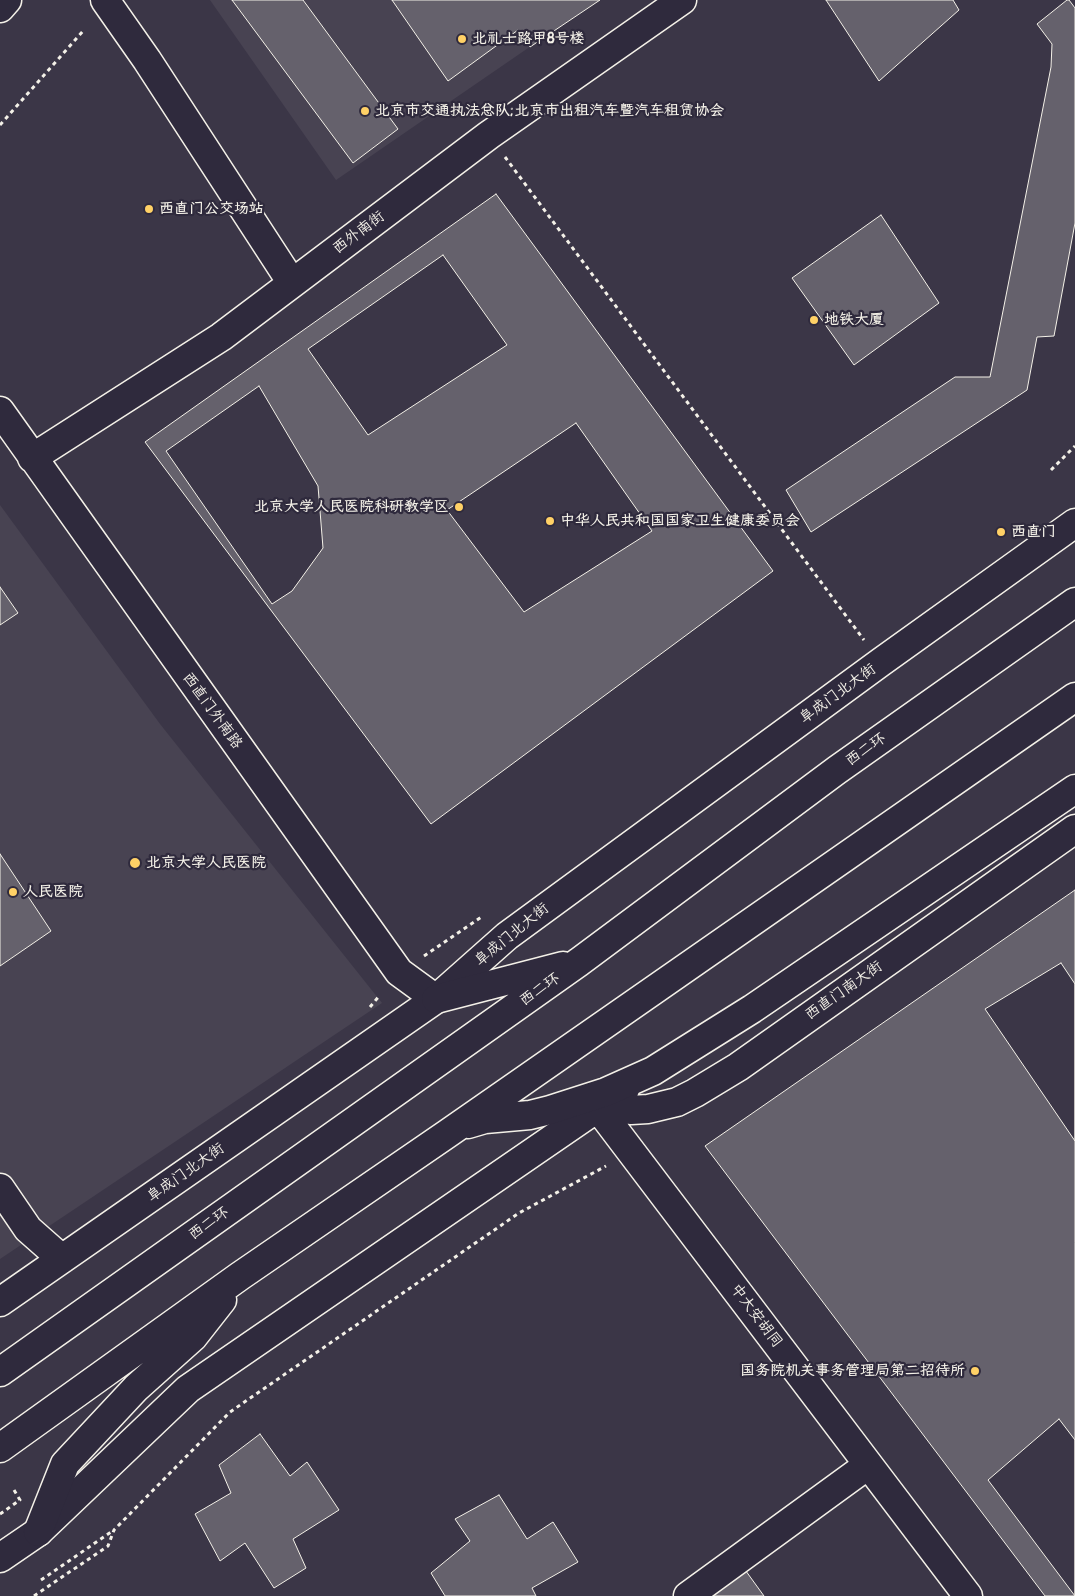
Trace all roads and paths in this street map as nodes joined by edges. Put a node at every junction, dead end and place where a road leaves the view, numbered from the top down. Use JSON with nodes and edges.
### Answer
{"nodes":[{"id":1,"x":8,"y":0,"type":"edge"},
{"id":2,"x":105,"y":0,"type":"edge"},
{"id":3,"x":682,"y":0,"type":"edge"},
{"id":4,"x":0,"y":8,"type":"edge"},
{"id":5,"x":84,"y":30,"type":"dead end"},
{"id":6,"x":0,"y":125,"type":"edge"},
{"id":7,"x":489,"y":135,"type":"junction"},
{"id":8,"x":292,"y":284,"type":"junction"},
{"id":9,"x":0,"y":411,"type":"edge"},
{"id":10,"x":1075,"y":446,"type":"edge"},
{"id":11,"x":32,"y":458,"type":"junction"},
{"id":12,"x":1051,"y":470,"type":"dead end"},
{"id":13,"x":1075,"y":523,"type":"edge"},
{"id":14,"x":1075,"y":602,"type":"edge"},
{"id":15,"x":881,"y":662,"type":"junction"},
{"id":16,"x":1075,"y":697,"type":"edge"},
{"id":17,"x":1075,"y":789,"type":"edge"},
{"id":18,"x":1075,"y":829,"type":"edge"},
{"id":19,"x":487,"y":913,"type":"dead end"},
{"id":20,"x":579,"y":962,"type":"junction"},
{"id":21,"x":399,"y":972,"type":"junction"},
{"id":22,"x":436,"y":999,"type":"junction"},
{"id":23,"x":369,"y":1009,"type":"dead end"},
{"id":24,"x":653,"y":1070,"type":"junction"},
{"id":25,"x":565,"y":1104,"type":"junction"},
{"id":26,"x":598,"y":1108,"type":"junction"},
{"id":27,"x":447,"y":1134,"type":"junction"},
{"id":28,"x":632,"y":1152,"type":"junction"},
{"id":29,"x":0,"y":1188,"type":"edge"},
{"id":30,"x":62,"y":1259,"type":"junction"},
{"id":31,"x":240,"y":1276,"type":"junction"},
{"id":32,"x":0,"y":1302,"type":"edge"},
{"id":33,"x":0,"y":1372,"type":"edge"},
{"id":34,"x":0,"y":1448,"type":"edge"},
{"id":35,"x":868,"y":1465,"type":"junction"},
{"id":36,"x":14,"y":1490,"type":"dead end"},
{"id":37,"x":0,"y":1514,"type":"edge"},
{"id":38,"x":114,"y":1530,"type":"junction"},
{"id":39,"x":38,"y":1532,"type":"junction"},
{"id":40,"x":0,"y":1558,"type":"edge"},
{"id":41,"x":41,"y":1580,"type":"dead end"},
{"id":42,"x":34,"y":1596,"type":"edge"},
{"id":43,"x":688,"y":1596,"type":"edge"},
{"id":44,"x":968,"y":1596,"type":"edge"}],
"edges":[{"from":1,"to":4,"type":"main road"},
{"from":2,"to":8,"type":"main road"},
{"from":3,"to":7,"type":"main road","name":"西外南街"},
{"from":5,"to":6,"type":"path"},
{"from":7,"to":8,"type":"main road","name":"西外南街"},
{"from":7,"to":15,"type":"path"},
{"from":8,"to":11,"type":"main road","name":"西外南街"},
{"from":9,"to":11,"type":"main road","name":"西直门外南路"},
{"from":10,"to":12,"type":"path"},
{"from":11,"to":21,"type":"main road","name":"西直门外南路"},
{"from":13,"to":15,"type":"main road","name":"阜成门北大街"},
{"from":14,"to":20,"type":"main road","name":"西二环"},
{"from":15,"to":22,"type":"main road","name":"阜成门北大街"},
{"from":16,"to":27,"type":"main road"},
{"from":17,"to":24,"type":"main road"},
{"from":18,"to":26,"type":"main road","name":"西直门南大街"},
{"from":19,"to":21,"type":"path"},
{"from":20,"to":22,"type":"main road"},
{"from":20,"to":33,"type":"main road","name":"西二环"},
{"from":21,"to":22,"type":"main road","name":"西直门外南路"},
{"from":21,"to":23,"type":"path"},
{"from":22,"to":30,"type":"main road","name":"阜成门北大街"},
{"from":24,"to":25,"type":"main road"},
{"from":24,"to":26,"type":"main road"},
{"from":25,"to":26,"type":"main road","name":"西直门南大街"},
{"from":25,"to":27,"type":"main road"},
{"from":26,"to":28,"type":"main road","name":"中大安胡同"},
{"from":26,"to":39,"type":"main road"},
{"from":27,"to":31,"type":"main road"},
{"from":28,"to":35,"type":"main road","name":"中大安胡同"},
{"from":28,"to":38,"type":"path"},
{"from":29,"to":30,"type":"main road"},
{"from":30,"to":32,"type":"main road","name":"阜成门北大街"},
{"from":31,"to":34,"type":"main road"},
{"from":31,"to":39,"type":"main road"},
{"from":35,"to":43,"type":"main road"},
{"from":35,"to":44,"type":"main road","name":"中大安胡同"},
{"from":36,"to":37,"type":"path"},
{"from":38,"to":41,"type":"path"},
{"from":38,"to":42,"type":"path"},
{"from":39,"to":40,"type":"main road"}]}
